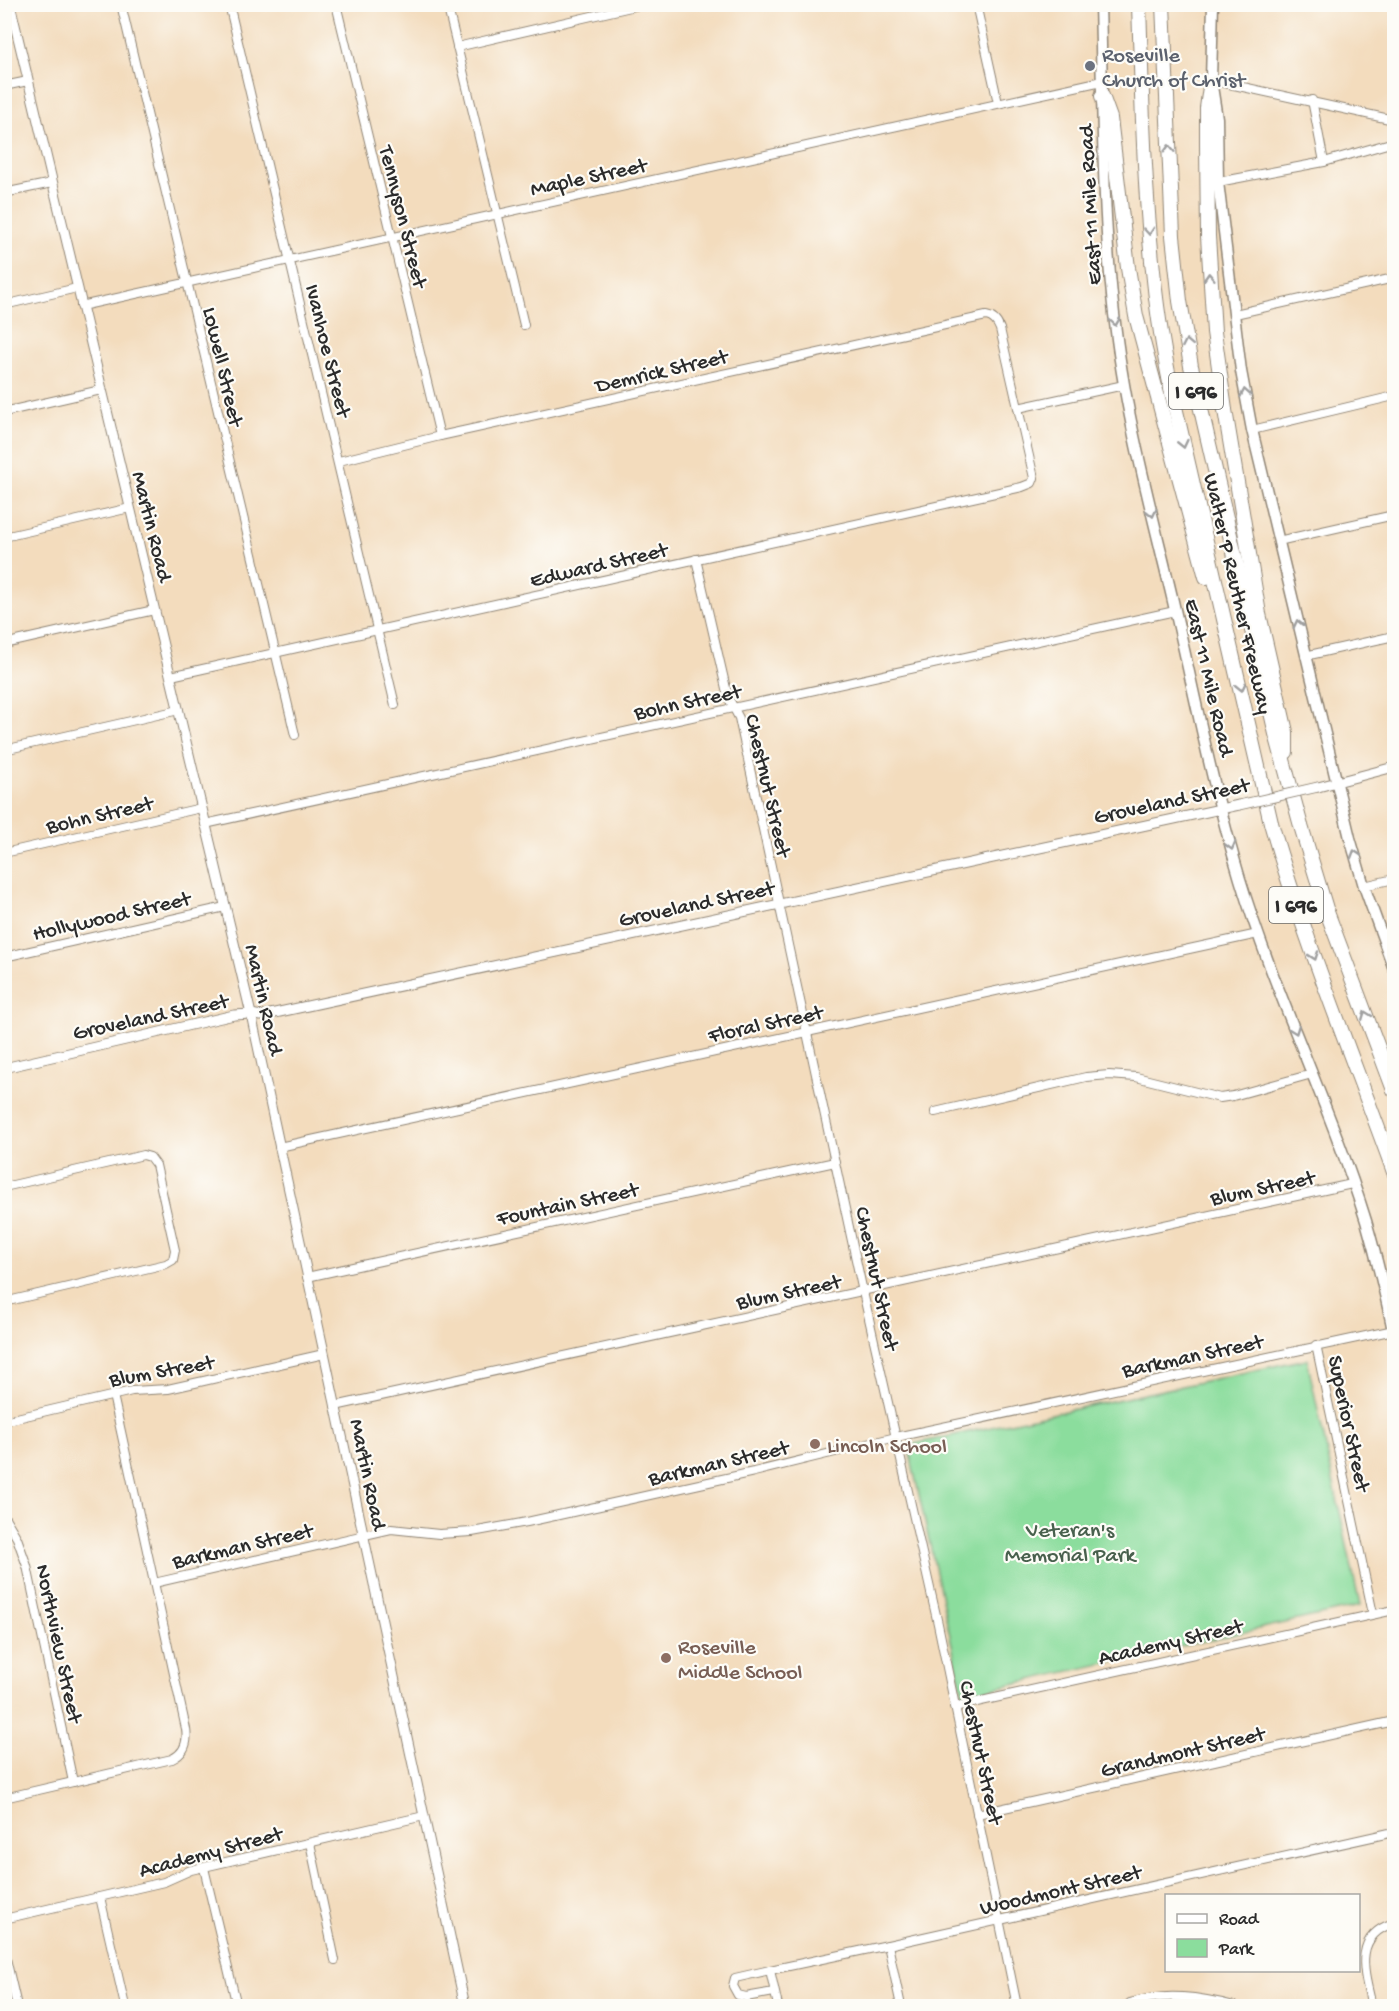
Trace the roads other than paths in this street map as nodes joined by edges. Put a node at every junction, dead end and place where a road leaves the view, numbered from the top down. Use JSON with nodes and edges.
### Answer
{"nodes":[{"id":1,"x":10,"y":4,"type":"edge"},
{"id":2,"x":121,"y":4,"type":"edge"},
{"id":3,"x":230,"y":4,"type":"edge"},
{"id":4,"x":336,"y":4,"type":"edge"},
{"id":5,"x":447,"y":4,"type":"edge"},
{"id":6,"x":644,"y":4,"type":"edge"},
{"id":7,"x":976,"y":4,"type":"edge"},
{"id":8,"x":1100,"y":4,"type":"edge"},
{"id":9,"x":1138,"y":4,"type":"edge"},
{"id":10,"x":1163,"y":4,"type":"edge"},
{"id":11,"x":1213,"y":4,"type":"edge"},
{"id":12,"x":457,"y":47,"type":"junction"},
{"id":13,"x":1211,"y":80,"type":"junction"},
{"id":14,"x":28,"y":81,"type":"junction"},
{"id":15,"x":1102,"y":81,"type":"junction"},
{"id":16,"x":4,"y":86,"type":"edge"},
{"id":17,"x":1102,"y":96,"type":"junction"},
{"id":18,"x":1312,"y":100,"type":"junction"},
{"id":19,"x":998,"y":103,"type":"junction"},
{"id":20,"x":1395,"y":120,"type":"edge"},
{"id":21,"x":1395,"y":142,"type":"edge"},
{"id":22,"x":1324,"y":162,"type":"junction"},
{"id":23,"x":1218,"y":182,"type":"junction"},
{"id":24,"x":52,"y":183,"type":"junction"},
{"id":25,"x":4,"y":193,"type":"edge"},
{"id":26,"x":496,"y":213,"type":"junction"},
{"id":27,"x":392,"y":237,"type":"junction"},
{"id":28,"x":289,"y":259,"type":"junction"},
{"id":29,"x":1395,"y":278,"type":"edge"},
{"id":30,"x":187,"y":282,"type":"junction"},
{"id":31,"x":77,"y":288,"type":"junction"},
{"id":32,"x":4,"y":305,"type":"edge"},
{"id":33,"x":81,"y":306,"type":"junction"},
{"id":34,"x":1234,"y":314,"type":"junction"},
{"id":35,"x":524,"y":325,"type":"dead end"},
{"id":36,"x":1124,"y":385,"type":"junction"},
{"id":37,"x":102,"y":390,"type":"junction"},
{"id":38,"x":1395,"y":396,"type":"edge"},
{"id":39,"x":1018,"y":408,"type":"junction"},
{"id":40,"x":4,"y":412,"type":"edge"},
{"id":41,"x":1252,"y":430,"type":"junction"},
{"id":42,"x":440,"y":436,"type":"junction"},
{"id":43,"x":339,"y":461,"type":"junction"},
{"id":44,"x":130,"y":508,"type":"junction"},
{"id":45,"x":1395,"y":515,"type":"edge"},
{"id":46,"x":4,"y":537,"type":"edge"},
{"id":47,"x":1278,"y":541,"type":"junction"},
{"id":48,"x":696,"y":559,"type":"junction"},
{"id":49,"x":154,"y":610,"type":"junction"},
{"id":50,"x":1175,"y":611,"type":"junction"},
{"id":51,"x":1227,"y":630,"type":"junction"},
{"id":52,"x":379,"y":631,"type":"junction"},
{"id":53,"x":1395,"y":636,"type":"edge"},
{"id":54,"x":4,"y":644,"type":"edge"},
{"id":55,"x":275,"y":652,"type":"junction"},
{"id":56,"x":1305,"y":656,"type":"junction"},
{"id":57,"x":171,"y":676,"type":"junction"},
{"id":58,"x":396,"y":705,"type":"dead end"},
{"id":59,"x":734,"y":708,"type":"junction"},
{"id":60,"x":179,"y":710,"type":"junction"},
{"id":61,"x":295,"y":735,"type":"dead end"},
{"id":62,"x":4,"y":750,"type":"edge"},
{"id":63,"x":1286,"y":768,"type":"junction"},
{"id":64,"x":1395,"y":768,"type":"edge"},
{"id":65,"x":1336,"y":784,"type":"junction"},
{"id":66,"x":201,"y":808,"type":"junction"},
{"id":67,"x":1221,"y":808,"type":"junction"},
{"id":68,"x":205,"y":824,"type":"junction"},
{"id":69,"x":4,"y":853,"type":"edge"},
{"id":70,"x":1395,"y":879,"type":"edge"},
{"id":71,"x":1364,"y":886,"type":"junction"},
{"id":72,"x":779,"y":904,"type":"junction"},
{"id":73,"x":225,"y":907,"type":"junction"},
{"id":74,"x":1258,"y":934,"type":"junction"},
{"id":75,"x":4,"y":957,"type":"edge"},
{"id":76,"x":1395,"y":969,"type":"edge"},
{"id":77,"x":250,"y":1014,"type":"junction"},
{"id":78,"x":807,"y":1031,"type":"junction"},
{"id":79,"x":4,"y":1068,"type":"edge"},
{"id":80,"x":1312,"y":1074,"type":"junction"},
{"id":81,"x":1395,"y":1090,"type":"edge"},
{"id":82,"x":935,"y":1112,"type":"dead end"},
{"id":83,"x":279,"y":1147,"type":"junction"},
{"id":84,"x":836,"y":1162,"type":"junction"},
{"id":85,"x":1395,"y":1172,"type":"edge"},
{"id":86,"x":1352,"y":1184,"type":"junction"},
{"id":87,"x":4,"y":1187,"type":"edge"},
{"id":88,"x":307,"y":1277,"type":"junction"},
{"id":89,"x":863,"y":1292,"type":"junction"},
{"id":90,"x":4,"y":1302,"type":"edge"},
{"id":91,"x":1394,"y":1331,"type":"edge"},
{"id":92,"x":1316,"y":1345,"type":"junction"},
{"id":93,"x":324,"y":1354,"type":"junction"},
{"id":94,"x":113,"y":1395,"type":"junction"},
{"id":95,"x":335,"y":1406,"type":"junction"},
{"id":96,"x":4,"y":1420,"type":"edge"},
{"id":97,"x":896,"y":1437,"type":"junction"},
{"id":98,"x":4,"y":1516,"type":"edge"},
{"id":99,"x":363,"y":1534,"type":"junction"},
{"id":100,"x":154,"y":1583,"type":"junction"},
{"id":101,"x":1395,"y":1610,"type":"edge"},
{"id":102,"x":1373,"y":1614,"type":"junction"},
{"id":103,"x":954,"y":1707,"type":"junction"},
{"id":104,"x":1395,"y":1721,"type":"edge"},
{"id":105,"x":73,"y":1782,"type":"junction"},
{"id":106,"x":4,"y":1798,"type":"edge"},
{"id":107,"x":977,"y":1814,"type":"junction"},
{"id":108,"x":424,"y":1816,"type":"junction"},
{"id":109,"x":1395,"y":1832,"type":"edge"},
{"id":110,"x":310,"y":1843,"type":"junction"},
{"id":111,"x":204,"y":1868,"type":"junction"},
{"id":112,"x":100,"y":1897,"type":"junction"},
{"id":113,"x":4,"y":1919,"type":"edge"},
{"id":114,"x":999,"y":1920,"type":"junction"},
{"id":115,"x":1395,"y":1923,"type":"edge"},
{"id":116,"x":888,"y":1946,"type":"junction"},
{"id":117,"x":4,"y":1950,"type":"edge"},
{"id":118,"x":335,"y":1960,"type":"dead end"},
{"id":119,"x":770,"y":1970,"type":"junction"},
{"id":120,"x":8,"y":1981,"type":"edge"},
{"id":121,"x":774,"y":1992,"type":"junction"},
{"id":122,"x":18,"y":2007,"type":"edge"},
{"id":123,"x":125,"y":2007,"type":"edge"},
{"id":124,"x":237,"y":2007,"type":"edge"},
{"id":125,"x":465,"y":2007,"type":"edge"},
{"id":126,"x":778,"y":2007,"type":"edge"},
{"id":127,"x":901,"y":2007,"type":"edge"},
{"id":128,"x":1017,"y":2007,"type":"edge"},
{"id":129,"x":1128,"y":2007,"type":"edge"},
{"id":130,"x":1234,"y":2007,"type":"edge"},
{"id":131,"x":1372,"y":2007,"type":"edge"}],
"edges":[{"from":1,"to":14,"type":"street","name":"Martin Road"},
{"from":2,"to":30,"type":"street","name":"Lowell Street"},
{"from":3,"to":28,"type":"street","name":"Ivanhoe Street"},
{"from":4,"to":27,"type":"street","name":"Tennyson Street"},
{"from":5,"to":12,"type":"street"},
{"from":6,"to":12,"type":"street"},
{"from":7,"to":19,"type":"street"},
{"from":8,"to":15,"type":"main road","name":"East 11 Mile Road"},
{"from":9,"to":51,"type":"highway","name":"Walter P Reuther Freeway","number":"I 696","one_way":true},
{"from":63,"to":10,"type":"highway","name":"Walter P Reuther Freeway","number":"I 696","one_way":true},
{"from":11,"to":13,"type":"main road"},
{"from":12,"to":26,"type":"street"},
{"from":13,"to":18,"type":"street"},
{"from":13,"to":23,"type":"main road"},
{"from":63,"to":13,"type":"highway","one_way":true},
{"from":14,"to":16,"type":"street"},
{"from":14,"to":24,"type":"street","name":"Martin Road"},
{"from":15,"to":17,"type":"main road","name":"East 11 Mile Road"},
{"from":15,"to":19,"type":"street","name":"Maple Street"},
{"from":17,"to":36,"type":"main road","name":"East 11 Mile Road","one_way":true},
{"from":17,"to":51,"type":"highway"},
{"from":18,"to":20,"type":"street"},
{"from":18,"to":22,"type":"street"},
{"from":19,"to":26,"type":"street","name":"Maple Street"},
{"from":21,"to":22,"type":"street"},
{"from":22,"to":23,"type":"street"},
{"from":23,"to":34,"type":"main road"},
{"from":24,"to":25,"type":"street"},
{"from":24,"to":31,"type":"street","name":"Martin Road"},
{"from":26,"to":27,"type":"street","name":"Maple Street"},
{"from":26,"to":35,"type":"street"},
{"from":27,"to":28,"type":"street","name":"Maple Street"},
{"from":27,"to":42,"type":"street","name":"Tennyson Street"},
{"from":28,"to":30,"type":"street","name":"Maple Street"},
{"from":28,"to":43,"type":"street","name":"Ivanhoe Street"},
{"from":29,"to":34,"type":"street"},
{"from":30,"to":33,"type":"street","name":"Maple Street"},
{"from":30,"to":55,"type":"street","name":"Lowell Street"},
{"from":31,"to":32,"type":"street"},
{"from":31,"to":33,"type":"street","name":"Martin Road"},
{"from":33,"to":37,"type":"street","name":"Martin Road"},
{"from":41,"to":34,"type":"main road","one_way":true},
{"from":36,"to":39,"type":"street"},
{"from":36,"to":50,"type":"main road","name":"East 11 Mile Road","one_way":true},
{"from":37,"to":40,"type":"street"},
{"from":37,"to":44,"type":"street","name":"Martin Road"},
{"from":38,"to":41,"type":"street"},
{"from":39,"to":42,"type":"street","name":"Demrick Street"},
{"from":39,"to":48,"type":"street","name":"Edward Street"},
{"from":41,"to":47,"type":"main road"},
{"from":42,"to":43,"type":"street","name":"Demrick Street"},
{"from":43,"to":52,"type":"street","name":"Ivanhoe Street"},
{"from":44,"to":46,"type":"street"},
{"from":44,"to":49,"type":"street","name":"Martin Road"},
{"from":45,"to":47,"type":"street"},
{"from":56,"to":47,"type":"main road","one_way":true},
{"from":48,"to":52,"type":"street","name":"Edward Street"},
{"from":48,"to":59,"type":"street","name":"Chestnut Street"},
{"from":49,"to":54,"type":"street"},
{"from":49,"to":57,"type":"street","name":"Martin Road"},
{"from":50,"to":59,"type":"street","name":"Bohn Street"},
{"from":50,"to":67,"type":"main road","name":"East 11 Mile Road"},
{"from":51,"to":85,"type":"highway","name":"Walter P Reuther Freeway","number":"I 696","one_way":true},
{"from":52,"to":55,"type":"street","name":"Edward Street"},
{"from":52,"to":58,"type":"street","name":"Ivanhoe Street"},
{"from":53,"to":56,"type":"street"},
{"from":55,"to":57,"type":"street","name":"Edward Street"},
{"from":55,"to":61,"type":"street","name":"Lowell Street"},
{"from":56,"to":65,"type":"main road"},
{"from":57,"to":60,"type":"street","name":"Martin Road"},
{"from":59,"to":68,"type":"street","name":"Bohn Street"},
{"from":59,"to":72,"type":"street","name":"Chestnut Street"},
{"from":60,"to":62,"type":"street"},
{"from":60,"to":66,"type":"street","name":"Martin Road"},
{"from":81,"to":63,"type":"highway","name":"Walter P Reuther Freeway","number":"I 696","one_way":true},
{"from":64,"to":65,"type":"street","name":"Groveland Street"},
{"from":65,"to":67,"type":"street","name":"Groveland Street","bridge":true},
{"from":71,"to":65,"type":"main road","one_way":true},
{"from":66,"to":68,"type":"street","name":"Martin Road"},
{"from":66,"to":69,"type":"street","name":"Bohn Street"},
{"from":67,"to":72,"type":"street","name":"Groveland Street"},
{"from":67,"to":74,"type":"main road","name":"East 11 Mile Road","one_way":true},
{"from":68,"to":73,"type":"street","name":"Martin Road"},
{"from":70,"to":71,"type":"street"},
{"from":71,"to":76,"type":"main road"},
{"from":72,"to":77,"type":"street","name":"Groveland Street"},
{"from":72,"to":78,"type":"street","name":"Chestnut Street"},
{"from":73,"to":75,"type":"street","name":"Hollywood Street"},
{"from":73,"to":77,"type":"street","name":"Martin Road"},
{"from":74,"to":78,"type":"street","name":"Floral Street"},
{"from":74,"to":80,"type":"main road","name":"East 11 Mile Road","one_way":true},
{"from":77,"to":79,"type":"street","name":"Groveland Street"},
{"from":77,"to":83,"type":"street","name":"Martin Road"},
{"from":78,"to":83,"type":"street","name":"Floral Street"},
{"from":78,"to":84,"type":"street","name":"Chestnut Street"},
{"from":80,"to":82,"type":"street"},
{"from":80,"to":86,"type":"main road","name":"East 11 Mile Road"},
{"from":83,"to":88,"type":"street","name":"Martin Road"},
{"from":84,"to":88,"type":"street","name":"Fountain Street"},
{"from":84,"to":89,"type":"street","name":"Chestnut Street"},
{"from":86,"to":89,"type":"street","name":"Blum Street"},
{"from":86,"to":91,"type":"main road","name":"East 11 Mile Road"},
{"from":87,"to":90,"type":"street"},
{"from":88,"to":93,"type":"street","name":"Martin Road"},
{"from":89,"to":95,"type":"street","name":"Blum Street"},
{"from":89,"to":97,"type":"street","name":"Chestnut Street"},
{"from":91,"to":92,"type":"street","name":"Barkman Street"},
{"from":92,"to":97,"type":"street","name":"Barkman Street"},
{"from":92,"to":102,"type":"street","name":"Superior Street"},
{"from":93,"to":94,"type":"street","name":"Blum Street"},
{"from":93,"to":95,"type":"street","name":"Martin Road"},
{"from":94,"to":96,"type":"street","name":"Blum Street"},
{"from":94,"to":100,"type":"street"},
{"from":95,"to":99,"type":"street","name":"Martin Road"},
{"from":97,"to":99,"type":"street","name":"Barkman Street"},
{"from":97,"to":103,"type":"street","name":"Chestnut Street"},
{"from":98,"to":105,"type":"street","name":"Northview Street"},
{"from":99,"to":100,"type":"street","name":"Barkman Street"},
{"from":99,"to":108,"type":"street","name":"Martin Road"},
{"from":100,"to":105,"type":"street"},
{"from":101,"to":102,"type":"street","name":"Academy Street"},
{"from":102,"to":103,"type":"street","name":"Academy Street"},
{"from":103,"to":107,"type":"street","name":"Chestnut Street"},
{"from":104,"to":107,"type":"street","name":"Grandmont Street"},
{"from":105,"to":106,"type":"street"},
{"from":107,"to":114,"type":"street","name":"Chestnut Street"},
{"from":108,"to":110,"type":"street","name":"Academy Street"},
{"from":108,"to":125,"type":"street","name":"Martin Road"},
{"from":109,"to":114,"type":"street","name":"Woodmont Street"},
{"from":110,"to":111,"type":"street","name":"Academy Street"},
{"from":110,"to":118,"type":"street"},
{"from":111,"to":112,"type":"street","name":"Academy Street"},
{"from":111,"to":124,"type":"street"},
{"from":112,"to":113,"type":"street","name":"Academy Street"},
{"from":112,"to":123,"type":"street"},
{"from":114,"to":116,"type":"street","name":"Woodmont Street"},
{"from":114,"to":128,"type":"street","name":"Chestnut Street"},
{"from":115,"to":131,"type":"street"},
{"from":116,"to":119,"type":"street","name":"Woodmont Street"},
{"from":116,"to":127,"type":"street"},
{"from":117,"to":120,"type":"street"},
{"from":119,"to":121,"type":"street"},
{"from":119,"to":121,"type":"street","name":"Woodmont Street"},
{"from":120,"to":122,"type":"street"},
{"from":121,"to":126,"type":"street"},
{"from":129,"to":130,"type":"street"}]}
